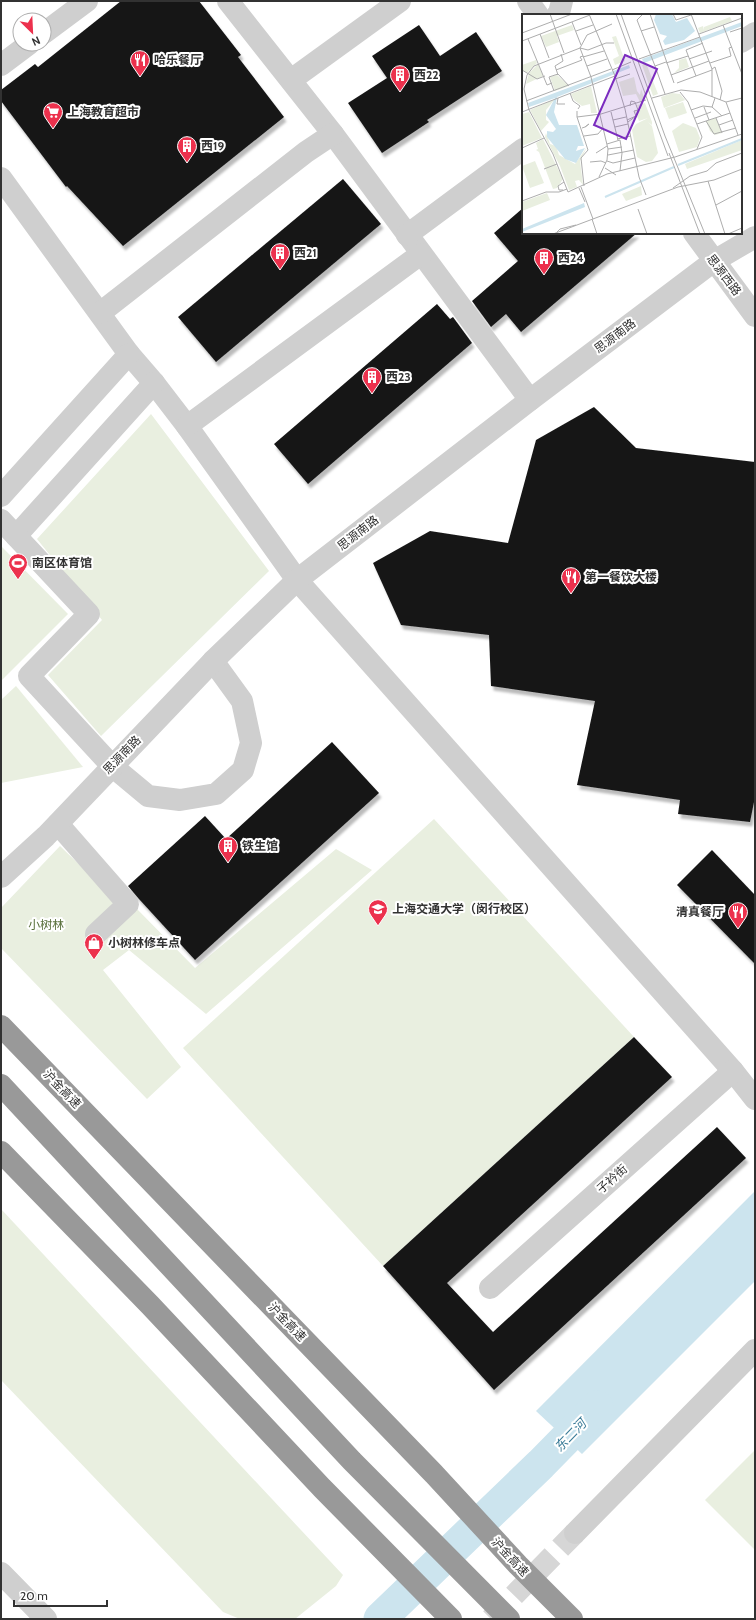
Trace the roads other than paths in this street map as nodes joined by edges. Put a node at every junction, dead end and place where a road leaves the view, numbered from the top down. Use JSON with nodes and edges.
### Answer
{"nodes":[{"id":1,"x":87,"y":1,"type":"edge"},
{"id":2,"x":228,"y":1,"type":"edge"},
{"id":3,"x":400,"y":1,"type":"edge"},
{"id":4,"x":528,"y":1,"type":"edge"},
{"id":5,"x":562,"y":1,"type":"edge"},
{"id":6,"x":537,"y":14,"type":"edge"},
{"id":7,"x":559,"y":14,"type":"edge"},
{"id":8,"x":52,"y":27,"type":"edge"},
{"id":9,"x":755,"y":33,"type":"edge"},
{"id":10,"x":742,"y":41,"type":"edge"},
{"id":11,"x":19,"y":52,"type":"edge"},
{"id":12,"x":1,"y":65,"type":"edge"},
{"id":13,"x":291,"y":80,"type":"junction"},
{"id":14,"x":332,"y":134,"type":"junction"},
{"id":15,"x":522,"y":150,"type":"edge"},
{"id":16,"x":1,"y":178,"type":"edge"},
{"id":17,"x":695,"y":234,"type":"edge"},
{"id":18,"x":406,"y":235,"type":"junction"},
{"id":19,"x":755,"y":237,"type":"edge"},
{"id":20,"x":421,"y":254,"type":"junction"},
{"id":21,"x":714,"y":261,"type":"junction"},
{"id":22,"x":100,"y":313,"type":"junction"},
{"id":23,"x":755,"y":316,"type":"edge"},
{"id":24,"x":129,"y":354,"type":"junction"},
{"id":25,"x":154,"y":383,"type":"junction"},
{"id":26,"x":530,"y":400,"type":"junction"},
{"id":27,"x":186,"y":426,"type":"junction"},
{"id":28,"x":1,"y":496,"type":"edge"},
{"id":29,"x":1,"y":520,"type":"edge"},
{"id":30,"x":16,"y":536,"type":"junction"},
{"id":31,"x":296,"y":580,"type":"junction"},
{"id":32,"x":212,"y":661,"type":"junction"},
{"id":33,"x":112,"y":766,"type":"junction"},
{"id":34,"x":58,"y":824,"type":"junction"},
{"id":35,"x":1,"y":877,"type":"edge"},
{"id":36,"x":96,"y":934,"type":"dead end"},
{"id":37,"x":1,"y":1026,"type":"edge"},
{"id":38,"x":733,"y":1070,"type":"junction"},
{"id":39,"x":1,"y":1085,"type":"edge"},
{"id":40,"x":755,"y":1099,"type":"edge"},
{"id":41,"x":1,"y":1152,"type":"edge"},
{"id":42,"x":490,"y":1288,"type":"dead end"},
{"id":43,"x":755,"y":1350,"type":"edge"},
{"id":44,"x":575,"y":1533,"type":"tunnel mouth"},
{"id":45,"x":1,"y":1573,"type":"edge"},
{"id":46,"x":46,"y":1619,"type":"edge"},
{"id":47,"x":452,"y":1619,"type":"edge"},
{"id":48,"x":509,"y":1619,"type":"edge"},
{"id":49,"x":572,"y":1619,"type":"edge"}],
"edges":[{"from":1,"to":8,"type":"lane"},
{"from":2,"to":13,"type":"lane"},
{"from":3,"to":13,"type":"lane"},
{"from":4,"to":6,"type":"lane"},
{"from":5,"to":7,"type":"lane"},
{"from":9,"to":10,"type":"lane"},
{"from":11,"to":12,"type":"lane"},
{"from":13,"to":14,"type":"lane"},
{"from":14,"to":18,"type":"lane"},
{"from":14,"to":22,"type":"lane"},
{"from":15,"to":18,"type":"lane"},
{"from":16,"to":22,"type":"lane"},
{"from":17,"to":21,"type":"lane","name":"思源西路"},
{"from":18,"to":20,"type":"lane"},
{"from":19,"to":21,"type":"lane","name":"思源南路"},
{"from":20,"to":26,"type":"lane"},
{"from":20,"to":27,"type":"lane"},
{"from":21,"to":23,"type":"lane","name":"思源西路"},
{"from":21,"to":26,"type":"lane","name":"思源南路"},
{"from":22,"to":24,"type":"lane"},
{"from":24,"to":25,"type":"lane"},
{"from":24,"to":28,"type":"lane"},
{"from":25,"to":27,"type":"lane"},
{"from":25,"to":30,"type":"lane"},
{"from":26,"to":31,"type":"lane","name":"思源南路"},
{"from":27,"to":31,"type":"lane"},
{"from":29,"to":30,"type":"lane"},
{"from":30,"to":33,"type":"lane"},
{"from":31,"to":32,"type":"lane","name":"思源南路"},
{"from":31,"to":38,"type":"lane"},
{"from":32,"to":33,"type":"lane","name":"思源南路"},
{"from":32,"to":33,"type":"lane"},
{"from":33,"to":34,"type":"lane","name":"思源南路"},
{"from":34,"to":35,"type":"lane","name":"思源南路"},
{"from":34,"to":36,"type":"lane"},
{"from":37,"to":49,"type":"highway","name":"沪金高速"},
{"from":38,"to":40,"type":"lane"},
{"from":38,"to":42,"type":"lane","name":"子衿街"},
{"from":39,"to":48,"type":"highway"},
{"from":41,"to":47,"type":"highway"},
{"from":43,"to":44,"type":"lane"},
{"from":45,"to":46,"type":"lane"}]}
